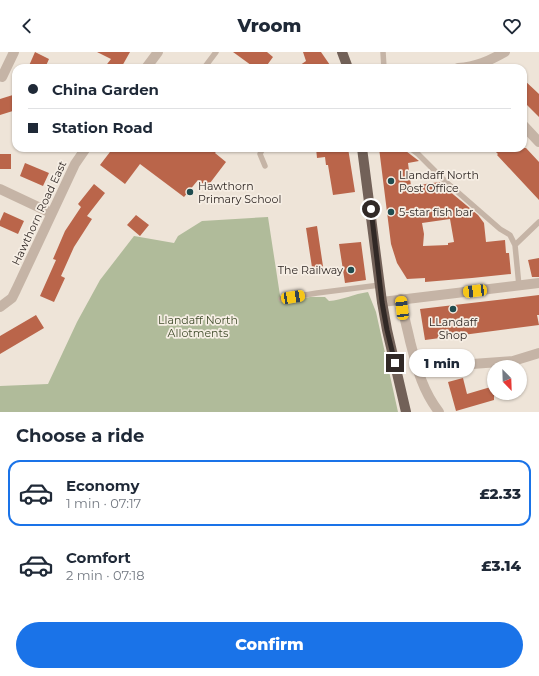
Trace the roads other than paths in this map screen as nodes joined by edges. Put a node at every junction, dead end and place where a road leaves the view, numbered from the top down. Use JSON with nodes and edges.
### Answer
{"nodes":[{"id":1,"x":14,"y":52,"type":"edge"},
{"id":2,"x":158,"y":52,"type":"edge"},
{"id":3,"x":216,"y":52,"type":"edge"},
{"id":4,"x":342,"y":52,"type":"edge"},
{"id":5,"x":383,"y":52,"type":"edge"},
{"id":6,"x":505,"y":52,"type":"edge"},
{"id":7,"x":149,"y":64,"type":"edge"},
{"id":8,"x":207,"y":64,"type":"edge"},
{"id":9,"x":346,"y":64,"type":"edge"},
{"id":10,"x":384,"y":64,"type":"edge"},
{"id":11,"x":481,"y":64,"type":"edge"},
{"id":12,"x":2,"y":77,"type":"dead end"},
{"id":13,"x":527,"y":129,"type":"edge"},
{"id":14,"x":539,"y":142,"type":"edge"},
{"id":15,"x":83,"y":152,"type":"edge"},
{"id":16,"x":261,"y":152,"type":"edge"},
{"id":17,"x":363,"y":152,"type":"edge"},
{"id":18,"x":415,"y":152,"type":"edge"},
{"id":19,"x":265,"y":166,"type":"dead end"},
{"id":20,"x":0,"y":189,"type":"edge"},
{"id":21,"x":51,"y":213,"type":"junction"},
{"id":22,"x":539,"y":222,"type":"edge"},
{"id":23,"x":515,"y":245,"type":"junction"},
{"id":24,"x":539,"y":283,"type":"edge"},
{"id":25,"x":380,"y":285,"type":"junction"},
{"id":26,"x":519,"y":286,"type":"junction"},
{"id":27,"x":281,"y":299,"type":"dead end"},
{"id":28,"x":401,"y":299,"type":"junction"},
{"id":29,"x":382,"y":302,"type":"junction"},
{"id":30,"x":0,"y":307,"type":"edge"},
{"id":31,"x":539,"y":353,"type":"edge"},
{"id":32,"x":417,"y":368,"type":"junction"},
{"id":33,"x":406,"y":412,"type":"edge"},
{"id":34,"x":439,"y":412,"type":"edge"}],
"edges":[{"from":1,"to":12,"type":"street"},
{"from":2,"to":7,"type":"street"},
{"from":3,"to":8,"type":"lane"},
{"from":4,"to":9,"type":"main road"},
{"from":5,"to":10,"type":"lane"},
{"from":6,"to":11,"type":"street"},
{"from":13,"to":14,"type":"street"},
{"from":15,"to":21,"type":"street","name":"Hawthorn Road East"},
{"from":16,"to":19,"type":"lane"},
{"from":17,"to":25,"type":"main road"},
{"from":18,"to":23,"type":"lane"},
{"from":20,"to":21,"type":"street"},
{"from":21,"to":30,"type":"street","name":"Hawthorn Road East"},
{"from":22,"to":23,"type":"lane"},
{"from":23,"to":26,"type":"lane"},
{"from":24,"to":26,"type":"street"},
{"from":25,"to":27,"type":"lane"},
{"from":25,"to":29,"type":"main road"},
{"from":26,"to":28,"type":"street"},
{"from":28,"to":29,"type":"street"},
{"from":28,"to":32,"type":"street"},
{"from":29,"to":33,"type":"main road"},
{"from":31,"to":32,"type":"street"},
{"from":32,"to":34,"type":"street"}]}
